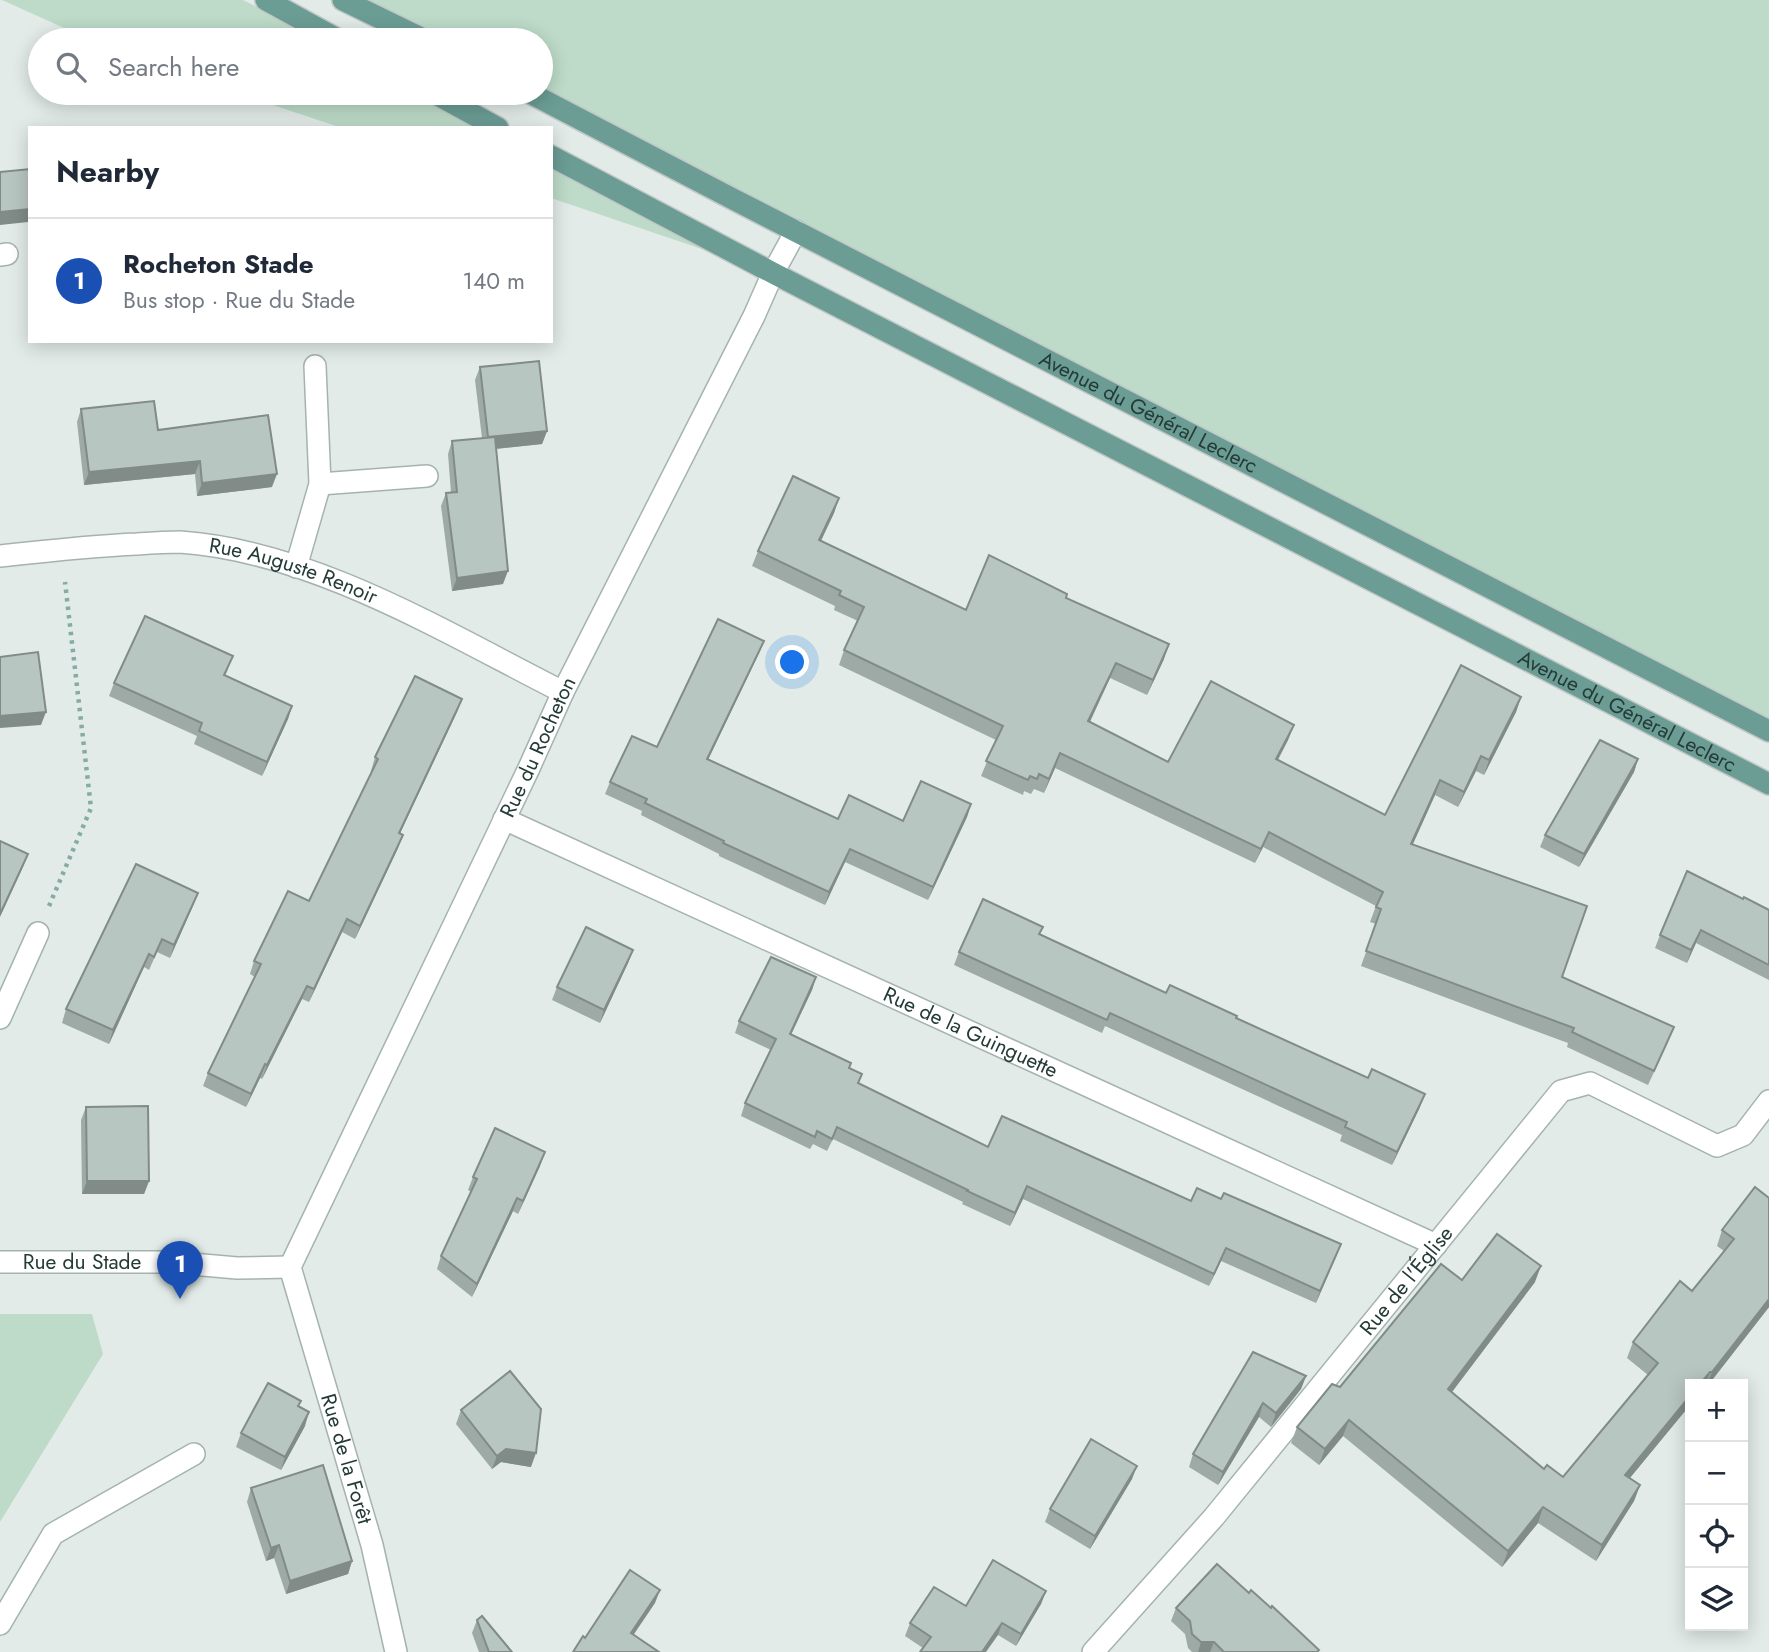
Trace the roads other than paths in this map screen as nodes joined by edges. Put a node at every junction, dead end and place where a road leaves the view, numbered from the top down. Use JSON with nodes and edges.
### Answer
{"nodes":[{"id":1,"x":266,"y":0,"type":"edge"},
{"id":2,"x":343,"y":0,"type":"edge"},
{"id":3,"x":317,"y":28,"type":"edge"},
{"id":4,"x":400,"y":28,"type":"edge"},
{"id":5,"x":456,"y":105,"type":"edge"},
{"id":6,"x":553,"y":105,"type":"edge"},
{"id":7,"x":494,"y":126,"type":"edge"},
{"id":8,"x":553,"y":157,"type":"edge"},
{"id":9,"x":796,"y":231,"type":"junction"},
{"id":10,"x":773,"y":272,"type":"junction"},
{"id":11,"x":315,"y":366,"type":"dead end"},
{"id":12,"x":427,"y":476,"type":"dead end"},
{"id":13,"x":320,"y":484,"type":"junction"},
{"id":14,"x":0,"y":556,"type":"edge"},
{"id":15,"x":296,"y":567,"type":"junction"},
{"id":16,"x":563,"y":692,"type":"junction"},
{"id":17,"x":1769,"y":731,"type":"edge"},
{"id":18,"x":1769,"y":784,"type":"edge"},
{"id":19,"x":504,"y":819,"type":"junction"},
{"id":20,"x":38,"y":933,"type":"road end"},
{"id":21,"x":0,"y":1018,"type":"edge"},
{"id":22,"x":1769,"y":1101,"type":"edge"},
{"id":23,"x":1436,"y":1245,"type":"junction"},
{"id":24,"x":0,"y":1262,"type":"edge"},
{"id":25,"x":290,"y":1267,"type":"junction"},
{"id":26,"x":194,"y":1454,"type":"dead end"},
{"id":27,"x":0,"y":1624,"type":"edge"},
{"id":28,"x":396,"y":1652,"type":"edge"},
{"id":29,"x":1093,"y":1652,"type":"edge"}],
"edges":[{"from":1,"to":3,"type":"main road"},
{"from":2,"to":4,"type":"main road"},
{"from":5,"to":7,"type":"main road"},
{"from":6,"to":9,"type":"main road","name":"Avenue du Général Leclerc"},
{"from":8,"to":10,"type":"main road","name":"Avenue du Général Leclerc"},
{"from":9,"to":10,"type":"street","name":"Rue du Rocheton"},
{"from":9,"to":17,"type":"main road","name":"Avenue du Général Leclerc"},
{"from":10,"to":16,"type":"street","name":"Rue du Rocheton"},
{"from":10,"to":18,"type":"main road","name":"Avenue du Général Leclerc"},
{"from":11,"to":13,"type":"street"},
{"from":12,"to":13,"type":"street"},
{"from":13,"to":15,"type":"street"},
{"from":14,"to":15,"type":"street","name":"Rue Auguste Renoir"},
{"from":15,"to":16,"type":"street","name":"Rue Auguste Renoir"},
{"from":16,"to":19,"type":"street","name":"Rue du Rocheton"},
{"from":19,"to":23,"type":"street","name":"Rue de la Guinguette"},
{"from":19,"to":25,"type":"street","name":"Rue du Rocheton"},
{"from":20,"to":21,"type":"street"},
{"from":22,"to":23,"type":"street","name":"Rue de l'Église"},
{"from":23,"to":29,"type":"street","name":"Rue de l'Église"},
{"from":24,"to":25,"type":"street","name":"Rue du Stade"},
{"from":25,"to":28,"type":"street","name":"Rue de la Forêt"},
{"from":26,"to":27,"type":"street"}]}
